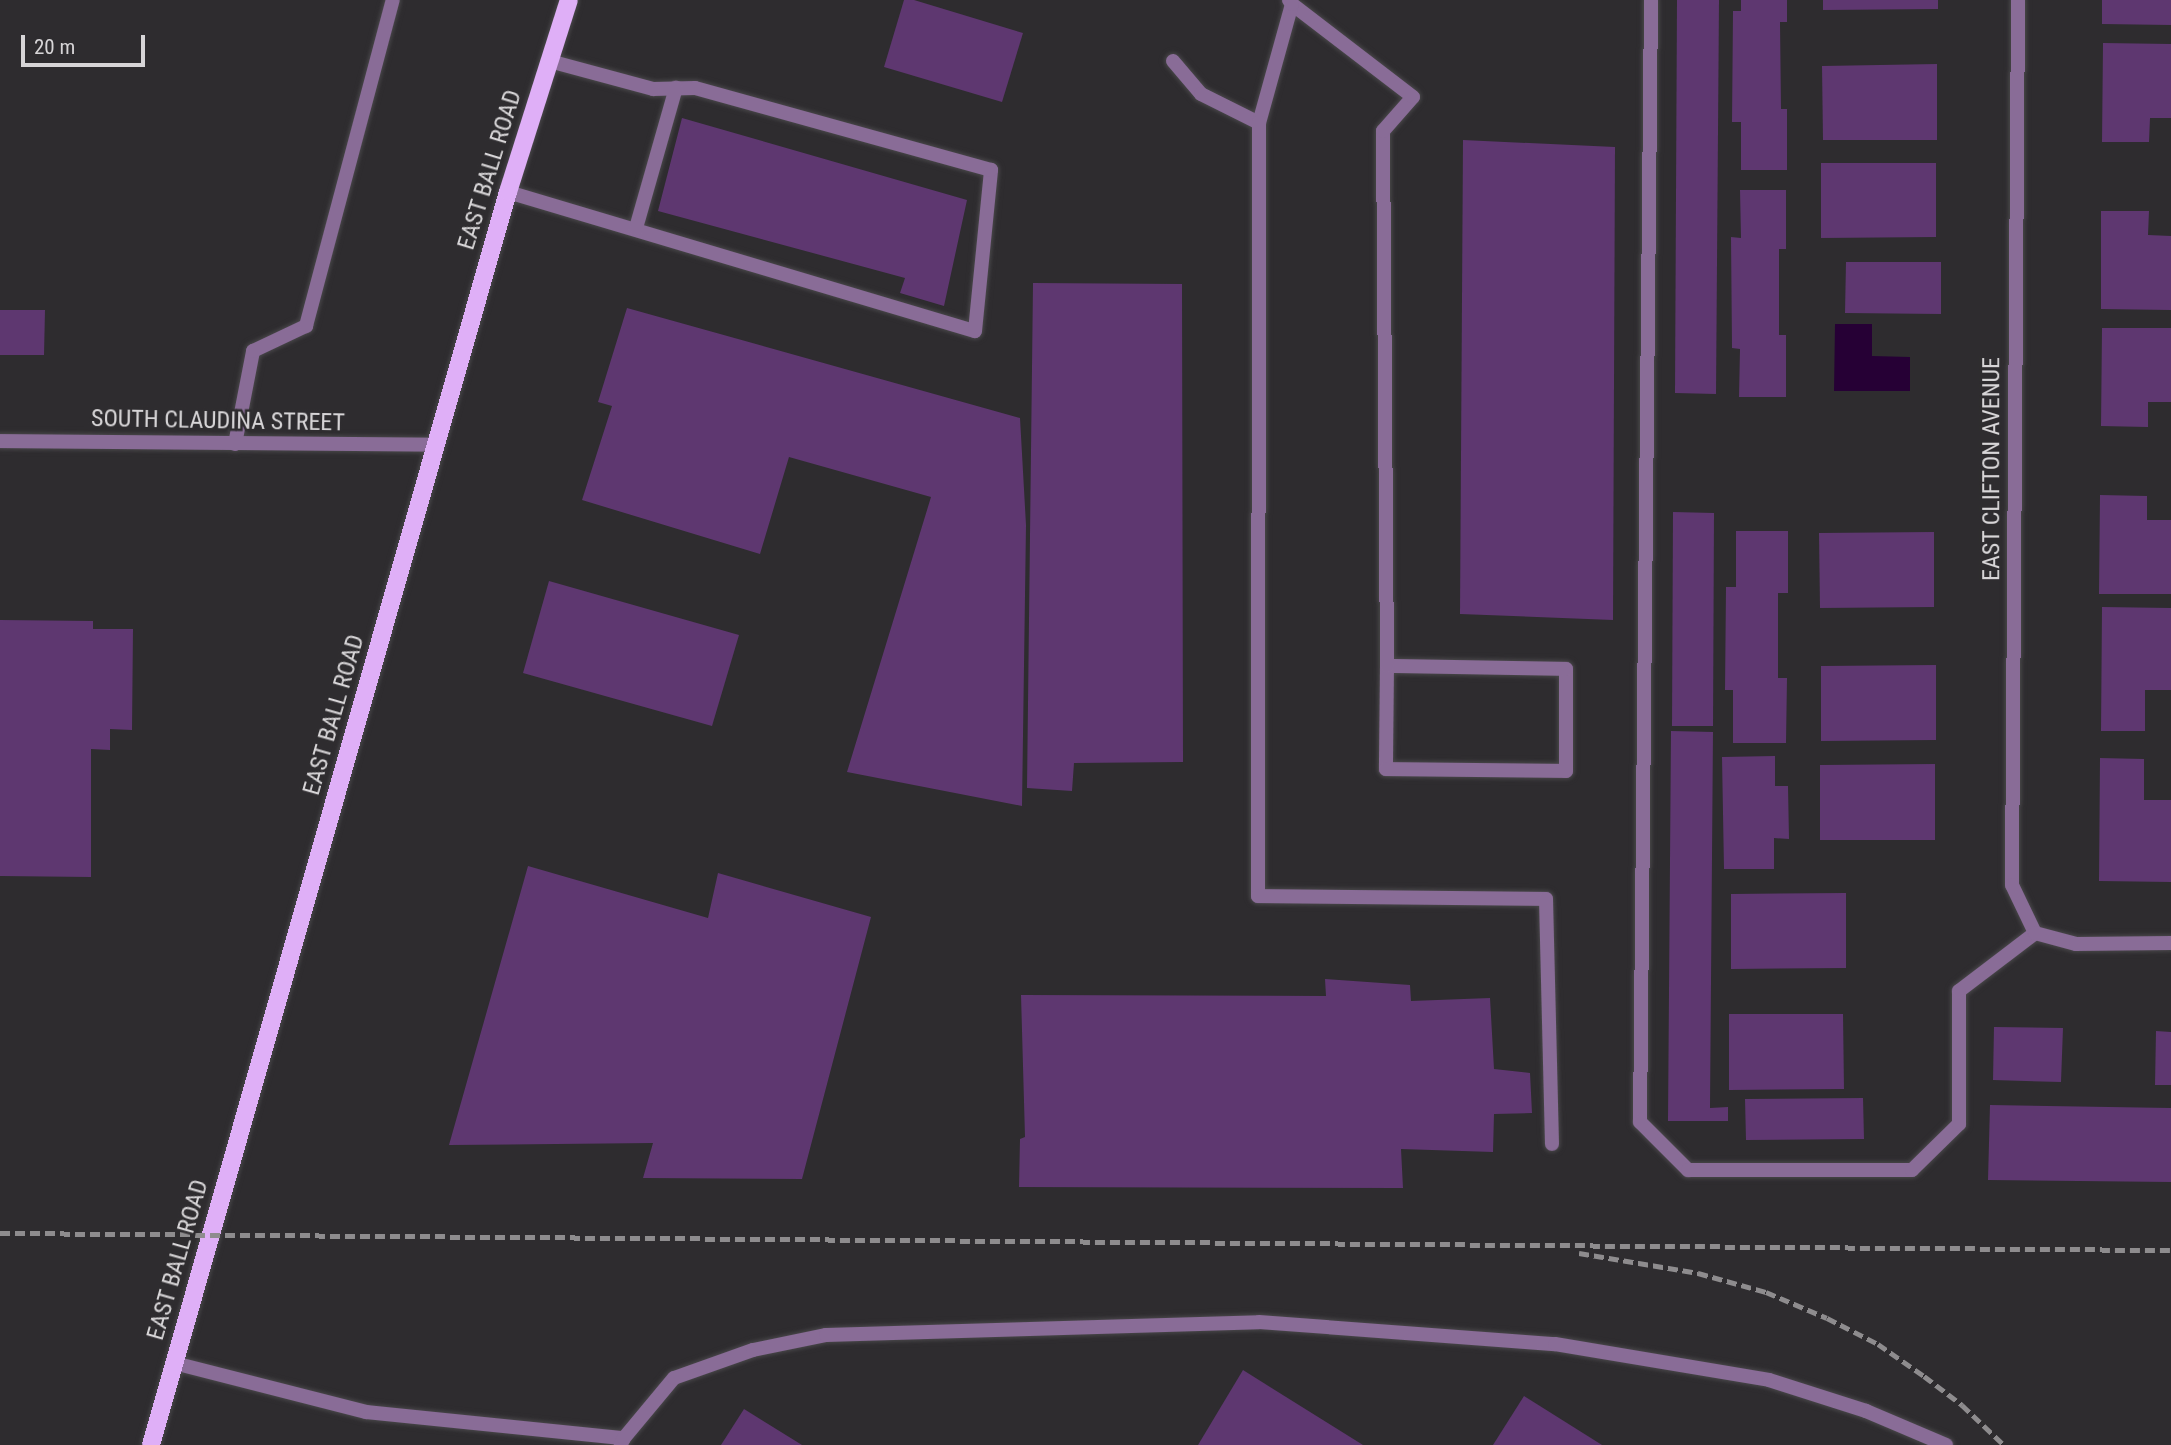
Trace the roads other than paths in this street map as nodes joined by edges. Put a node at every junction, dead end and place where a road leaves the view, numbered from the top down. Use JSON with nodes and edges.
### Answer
{"nodes":[{"id":1,"x":393,"y":0,"type":"edge"},
{"id":2,"x":569,"y":0,"type":"edge"},
{"id":3,"x":1651,"y":0,"type":"edge"},
{"id":4,"x":2018,"y":0,"type":"edge"},
{"id":5,"x":1290,"y":2,"type":"edge"},
{"id":6,"x":549,"y":61,"type":"junction"},
{"id":7,"x":1172,"y":61,"type":"dead end"},
{"id":8,"x":676,"y":88,"type":"junction"},
{"id":9,"x":1259,"y":123,"type":"junction"},
{"id":10,"x":508,"y":191,"type":"junction"},
{"id":11,"x":636,"y":228,"type":"junction"},
{"id":12,"x":0,"y":441,"type":"edge"},
{"id":13,"x":235,"y":444,"type":"junction"},
{"id":14,"x":436,"y":445,"type":"junction"},
{"id":15,"x":1387,"y":666,"type":"junction"},
{"id":16,"x":2035,"y":933,"type":"junction"},
{"id":17,"x":2171,"y":943,"type":"edge"},
{"id":18,"x":1552,"y":1144,"type":"dead end"},
{"id":19,"x":174,"y":1363,"type":"junction"},
{"id":20,"x":622,"y":1442,"type":"edge"},
{"id":21,"x":151,"y":1445,"type":"edge"},
{"id":22,"x":1947,"y":1445,"type":"edge"}],
"edges":[{"from":1,"to":13,"type":"street"},
{"from":2,"to":6,"type":"main road","name":"EAST BALL ROAD"},
{"from":3,"to":16,"type":"street"},
{"from":4,"to":16,"type":"street","name":"EAST CLIFTON AVENUE"},
{"from":5,"to":9,"type":"street"},
{"from":5,"to":15,"type":"street"},
{"from":6,"to":8,"type":"street"},
{"from":6,"to":10,"type":"main road","name":"EAST BALL ROAD"},
{"from":7,"to":9,"type":"street"},
{"from":8,"to":11,"type":"street"},
{"from":8,"to":11,"type":"street"},
{"from":9,"to":18,"type":"street"},
{"from":10,"to":11,"type":"street"},
{"from":10,"to":14,"type":"main road","name":"EAST BALL ROAD"},
{"from":12,"to":13,"type":"street","name":"SOUTH CLAUDINA STREET"},
{"from":13,"to":14,"type":"street","name":"SOUTH CLAUDINA STREET"},
{"from":14,"to":19,"type":"main road","name":"EAST BALL ROAD"},
{"from":15,"to":15,"type":"street"},
{"from":16,"to":17,"type":"street"},
{"from":19,"to":20,"type":"street"},
{"from":19,"to":21,"type":"main road","name":"EAST BALL ROAD"},
{"from":20,"to":22,"type":"street"}]}
